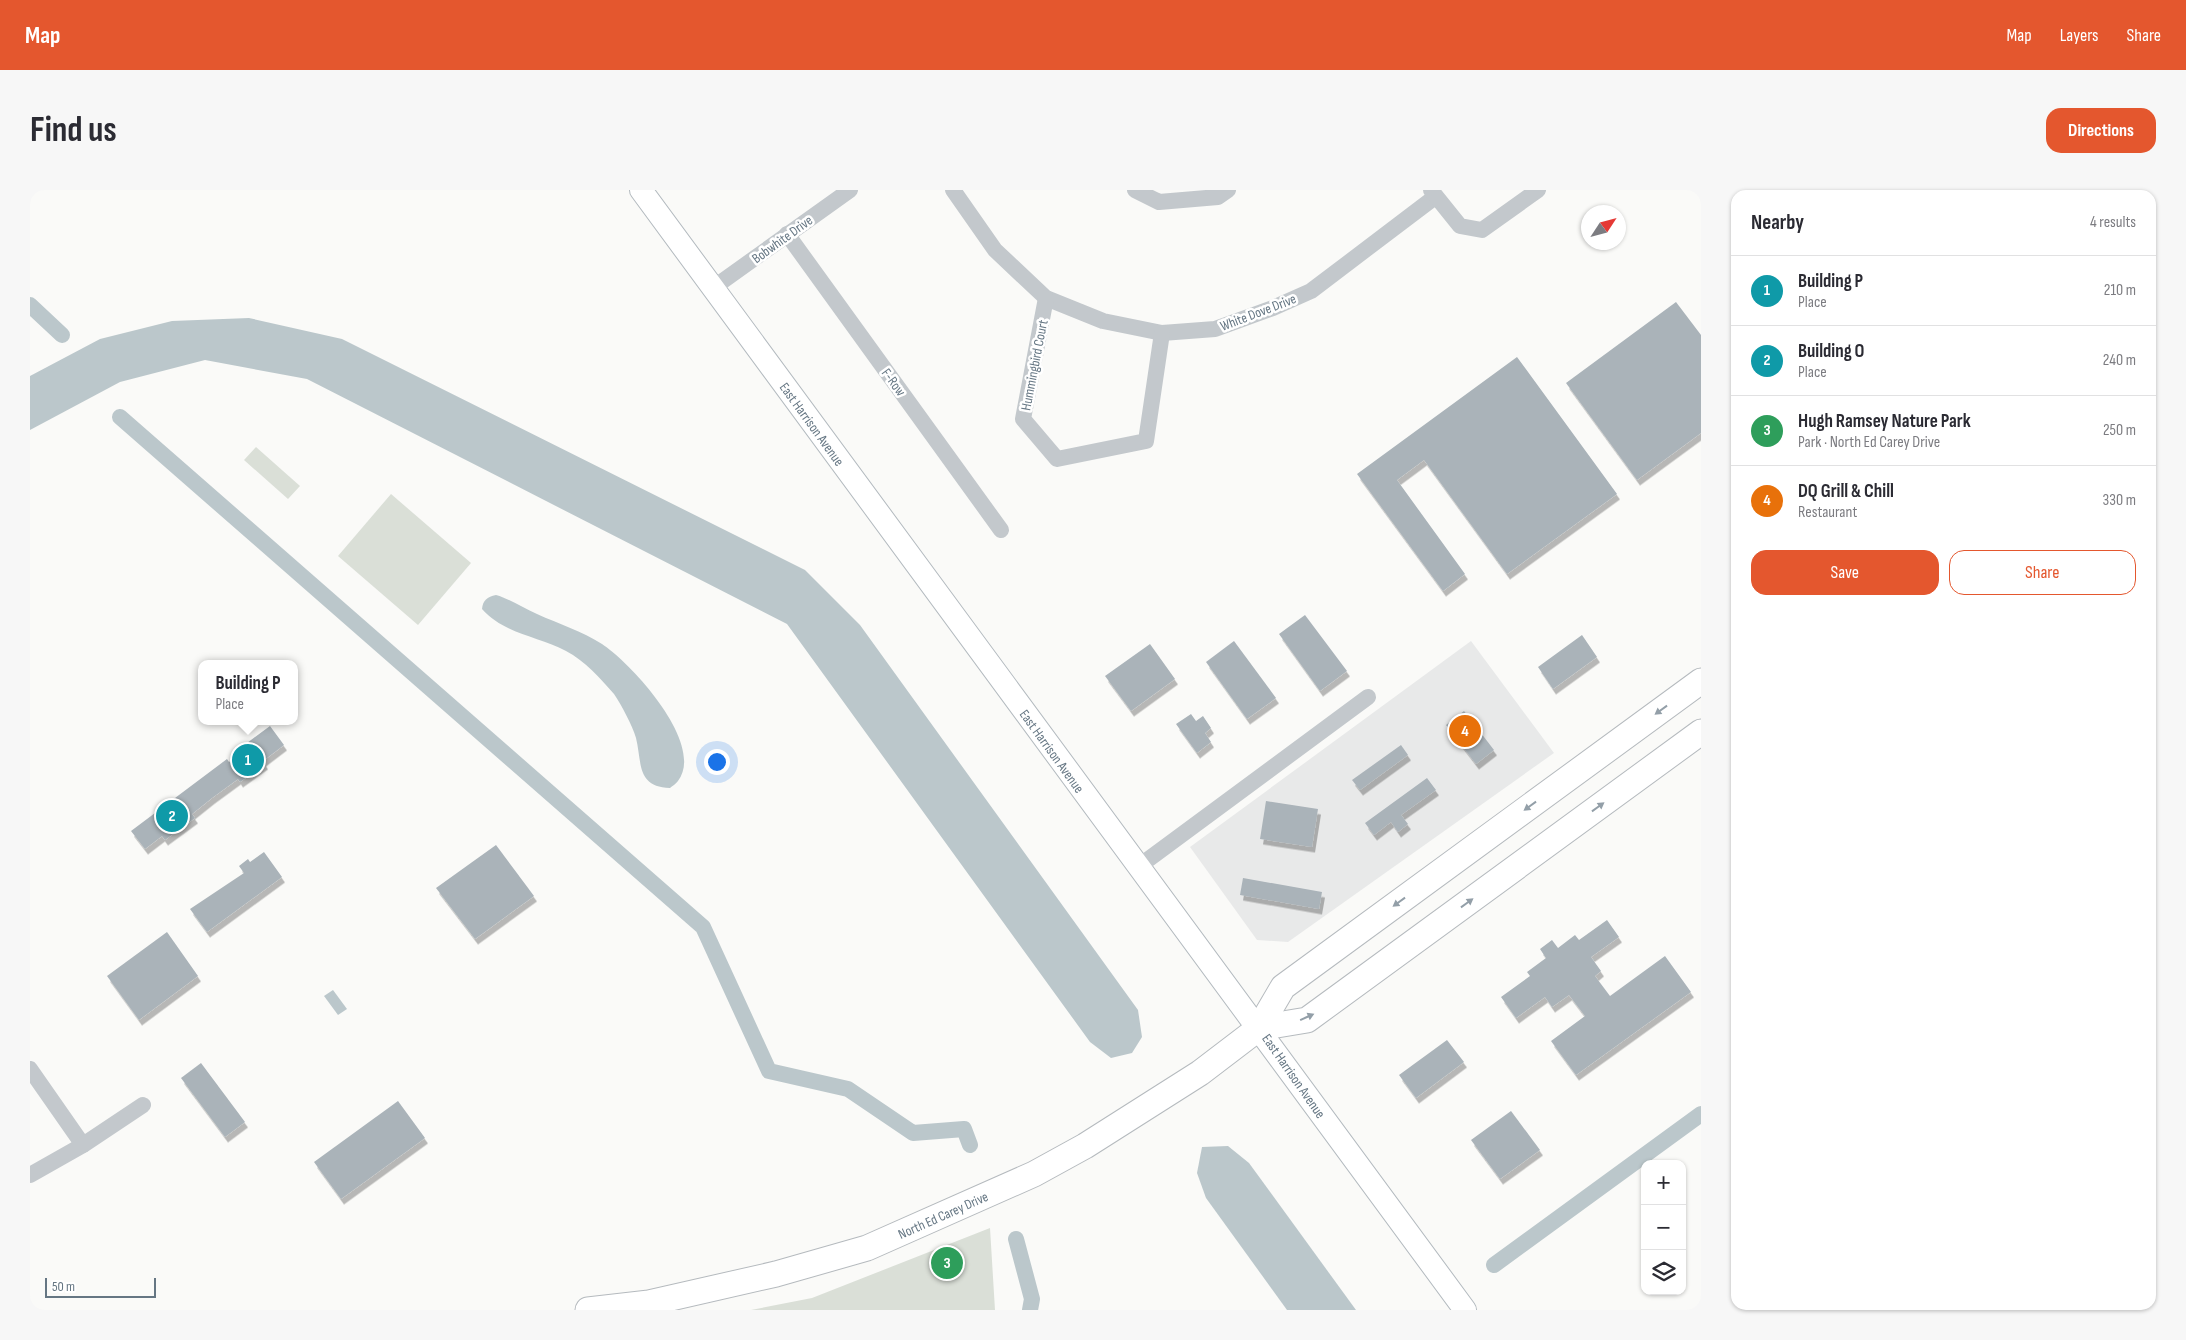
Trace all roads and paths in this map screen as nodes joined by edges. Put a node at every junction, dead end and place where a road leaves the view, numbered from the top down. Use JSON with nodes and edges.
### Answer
{"nodes":[{"id":1,"x":641,"y":190,"type":"edge"},
{"id":2,"x":850,"y":190,"type":"edge"},
{"id":3,"x":953,"y":190,"type":"edge"},
{"id":4,"x":1135,"y":190,"type":"edge"},
{"id":5,"x":1228,"y":190,"type":"edge"},
{"id":6,"x":1538,"y":190,"type":"edge"},
{"id":7,"x":1433,"y":193,"type":"edge"},
{"id":8,"x":787,"y":234,"type":"junction"},
{"id":9,"x":714,"y":288,"type":"junction"},
{"id":10,"x":1046,"y":298,"type":"junction"},
{"id":11,"x":1162,"y":333,"type":"junction"},
{"id":12,"x":1001,"y":530,"type":"dead end"},
{"id":13,"x":1701,"y":681,"type":"edge"},
{"id":14,"x":1368,"y":696,"type":"dead end"},
{"id":15,"x":1701,"y":732,"type":"edge"},
{"id":16,"x":1138,"y":867,"type":"junction"},
{"id":17,"x":1260,"y":1028,"type":"junction"},
{"id":18,"x":30,"y":1069,"type":"edge"},
{"id":19,"x":143,"y":1105,"type":"dead end"},
{"id":20,"x":83,"y":1145,"type":"junction"},
{"id":21,"x":30,"y":1175,"type":"edge"},
{"id":22,"x":588,"y":1310,"type":"edge"},
{"id":23,"x":1465,"y":1310,"type":"edge"}],
"edges":[{"from":1,"to":9,"type":"main road","name":"East Harrison Avenue"},
{"from":2,"to":8,"type":"street","name":"Bobwhite Drive"},
{"from":3,"to":10,"type":"street","name":"White Dove Drive"},
{"from":4,"to":5,"type":"street"},
{"from":6,"to":7,"type":"street"},
{"from":7,"to":11,"type":"street","name":"White Dove Drive"},
{"from":8,"to":9,"type":"street","name":"Bobwhite Drive"},
{"from":8,"to":12,"type":"street","name":"F-Row"},
{"from":9,"to":16,"type":"main road","name":"East Harrison Avenue"},
{"from":10,"to":11,"type":"street","name":"White Dove Drive"},
{"from":10,"to":11,"type":"street","name":"Hummingbird Court"},
{"from":13,"to":17,"type":"main road","one_way":true},
{"from":14,"to":16,"type":"street"},
{"from":17,"to":15,"type":"main road","one_way":true},
{"from":16,"to":17,"type":"main road","name":"East Harrison Avenue"},
{"from":17,"to":22,"type":"main road","name":"North Ed Carey Drive"},
{"from":17,"to":23,"type":"main road","name":"East Harrison Avenue"},
{"from":18,"to":20,"type":"street"},
{"from":19,"to":20,"type":"street"},
{"from":20,"to":21,"type":"street"}]}
